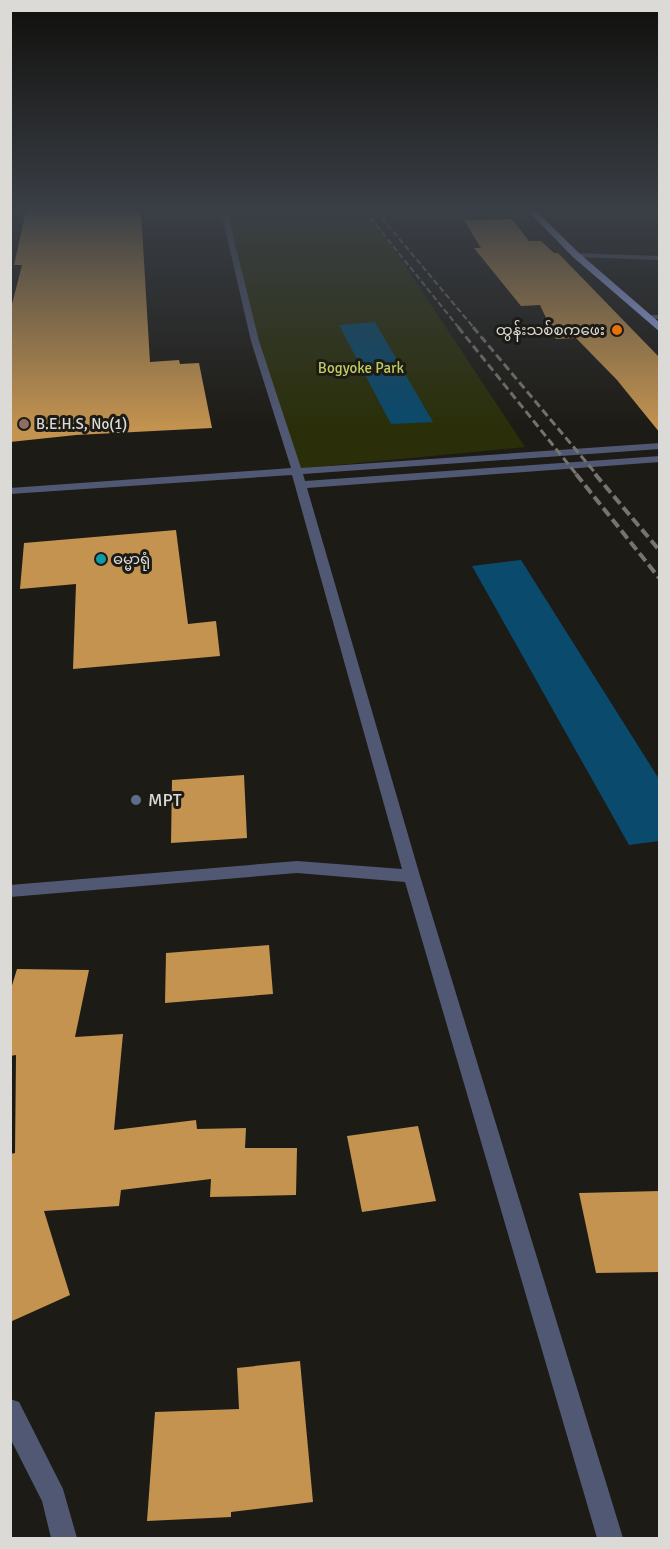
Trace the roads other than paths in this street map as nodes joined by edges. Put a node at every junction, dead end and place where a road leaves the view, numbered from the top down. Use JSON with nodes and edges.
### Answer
{"nodes":[{"id":1,"x":241,"y":283,"type":"edge"},
{"id":2,"x":608,"y":283,"type":"edge"},
{"id":3,"x":647,"y":317,"type":"junction"},
{"id":4,"x":660,"y":317,"type":"edge"},
{"id":5,"x":660,"y":329,"type":"edge"},
{"id":6,"x":660,"y":446,"type":"edge"},
{"id":7,"x":660,"y":459,"type":"edge"},
{"id":8,"x":298,"y":477,"type":"junction"},
{"id":9,"x":10,"y":491,"type":"edge"},
{"id":10,"x":412,"y":876,"type":"junction"},
{"id":11,"x":10,"y":891,"type":"edge"},
{"id":12,"x":10,"y":1411,"type":"edge"},
{"id":13,"x":64,"y":1539,"type":"edge"},
{"id":14,"x":610,"y":1539,"type":"edge"}],
"edges":[{"from":1,"to":8,"type":"street"},
{"from":2,"to":3,"type":"highway"},
{"from":3,"to":4,"type":"street"},
{"from":3,"to":5,"type":"highway"},
{"from":6,"to":8,"type":"street"},
{"from":7,"to":8,"type":"street"},
{"from":8,"to":9,"type":"street"},
{"from":8,"to":10,"type":"street"},
{"from":10,"to":11,"type":"street"},
{"from":10,"to":14,"type":"street"},
{"from":12,"to":13,"type":"street"}]}
